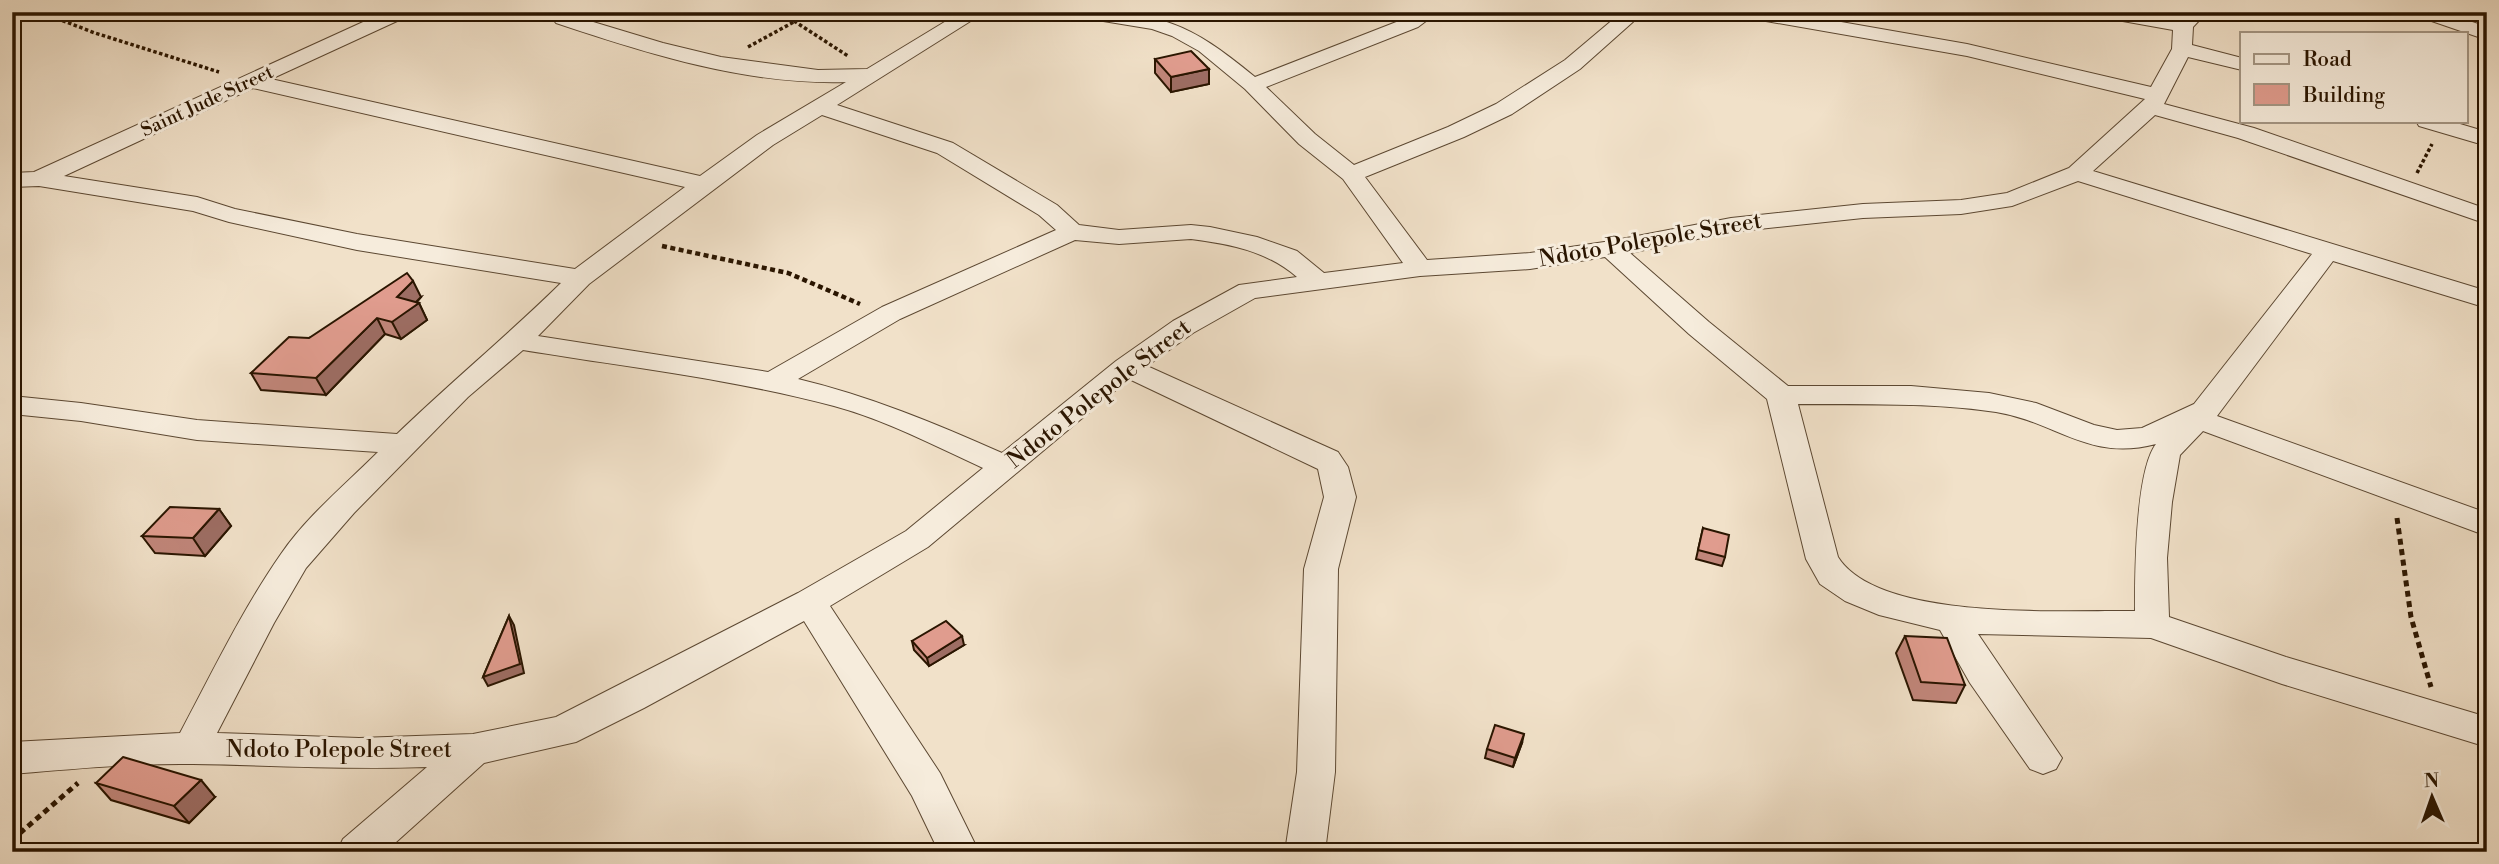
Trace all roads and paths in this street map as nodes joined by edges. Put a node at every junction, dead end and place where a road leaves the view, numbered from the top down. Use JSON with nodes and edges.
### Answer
{"nodes":[{"id":1,"x":40,"y":12,"type":"edge"},
{"id":2,"x":401,"y":12,"type":"edge"},
{"id":3,"x":812,"y":12,"type":"edge"},
{"id":4,"x":975,"y":12,"type":"edge"},
{"id":5,"x":1084,"y":12,"type":"edge"},
{"id":6,"x":1428,"y":12,"type":"edge"},
{"id":7,"x":1634,"y":12,"type":"edge"},
{"id":8,"x":1749,"y":12,"type":"edge"},
{"id":9,"x":2106,"y":12,"type":"edge"},
{"id":10,"x":2424,"y":12,"type":"edge"},
{"id":11,"x":1162,"y":18,"type":"edge"},
{"id":12,"x":563,"y":19,"type":"dead end"},
{"id":13,"x":794,"y":21,"type":"junction"},
{"id":14,"x":2188,"y":29,"type":"edge"},
{"id":15,"x":2487,"y":34,"type":"edge"},
{"id":16,"x":728,"y":63,"type":"junction"},
{"id":17,"x":2240,"y":63,"type":"edge"},
{"id":18,"x":868,"y":75,"type":"junction"},
{"id":19,"x":250,"y":81,"type":"junction"},
{"id":20,"x":1252,"y":85,"type":"junction"},
{"id":21,"x":2154,"y":101,"type":"junction"},
{"id":22,"x":820,"y":107,"type":"junction"},
{"id":23,"x":2434,"y":123,"type":"edge"},
{"id":24,"x":2487,"y":139,"type":"edge"},
{"id":25,"x":2077,"y":173,"type":"junction"},
{"id":26,"x":1351,"y":174,"type":"junction"},
{"id":27,"x":24,"y":180,"type":"edge"},
{"id":28,"x":704,"y":184,"type":"junction"},
{"id":29,"x":12,"y":190,"type":"edge"},
{"id":30,"x":2414,"y":191,"type":"junction"},
{"id":31,"x":2487,"y":217,"type":"edge"},
{"id":32,"x":1072,"y":232,"type":"junction"},
{"id":33,"x":629,"y":240,"type":"junction"},
{"id":34,"x":1611,"y":249,"type":"junction"},
{"id":35,"x":2327,"y":252,"type":"junction"},
{"id":36,"x":1420,"y":268,"type":"junction"},
{"id":37,"x":580,"y":278,"type":"junction"},
{"id":38,"x":1317,"y":280,"type":"junction"},
{"id":39,"x":2487,"y":300,"type":"edge"},
{"id":40,"x":891,"y":313,"type":"junction"},
{"id":41,"x":517,"y":341,"type":"junction"},
{"id":42,"x":1126,"y":367,"type":"junction"},
{"id":43,"x":772,"y":382,"type":"junction"},
{"id":44,"x":1781,"y":395,"type":"junction"},
{"id":45,"x":12,"y":405,"type":"edge"},
{"id":46,"x":2203,"y":414,"type":"junction"},
{"id":47,"x":405,"y":444,"type":"junction"},
{"id":48,"x":1004,"y":466,"type":"junction"},
{"id":49,"x":2393,"y":491,"type":"junction"},
{"id":50,"x":2487,"y":525,"type":"edge"},
{"id":51,"x":810,"y":602,"type":"junction"},
{"id":52,"x":1952,"y":621,"type":"junction"},
{"id":53,"x":2152,"y":625,"type":"junction"},
{"id":54,"x":2439,"y":715,"type":"junction"},
{"id":55,"x":2487,"y":732,"type":"edge"},
{"id":56,"x":191,"y":748,"type":"junction"},
{"id":57,"x":116,"y":750,"type":"junction"},
{"id":58,"x":473,"y":750,"type":"junction"},
{"id":59,"x":12,"y":758,"type":"edge"},
{"id":60,"x":2043,"y":758,"type":"dead end"},
{"id":61,"x":12,"y":840,"type":"edge"},
{"id":62,"x":357,"y":852,"type":"edge"},
{"id":63,"x":959,"y":852,"type":"edge"},
{"id":64,"x":1305,"y":852,"type":"edge"}],
"edges":[{"from":1,"to":19,"type":"path"},
{"from":2,"to":19,"type":"street","name":"Saint Jude Street"},
{"from":3,"to":13,"type":"path"},
{"from":4,"to":18,"type":"street"},
{"from":5,"to":11,"type":"street"},
{"from":6,"to":20,"type":"street"},
{"from":7,"to":26,"type":"street"},
{"from":8,"to":21,"type":"street"},
{"from":9,"to":14,"type":"street"},
{"from":10,"to":15,"type":"street"},
{"from":11,"to":20,"type":"street"},
{"from":12,"to":16,"type":"street"},
{"from":13,"to":16,"type":"path"},
{"from":13,"to":18,"type":"path"},
{"from":14,"to":17,"type":"street"},
{"from":14,"to":21,"type":"street","name":"Ndoto Polepole Street"},
{"from":16,"to":18,"type":"street"},
{"from":18,"to":22,"type":"street"},
{"from":19,"to":27,"type":"street","name":"Saint Jude Street"},
{"from":19,"to":28,"type":"street"},
{"from":20,"to":26,"type":"street"},
{"from":21,"to":25,"type":"street","name":"Ndoto Polepole Street"},
{"from":21,"to":30,"type":"street"},
{"from":22,"to":28,"type":"street"},
{"from":22,"to":32,"type":"street"},
{"from":23,"to":24,"type":"street"},
{"from":23,"to":30,"type":"path"},
{"from":25,"to":34,"type":"street","name":"Ndoto Polepole Street"},
{"from":25,"to":35,"type":"street"},
{"from":26,"to":36,"type":"street"},
{"from":27,"to":29,"type":"street","name":"Saint Jude Street"},
{"from":27,"to":37,"type":"street"},
{"from":28,"to":33,"type":"street"},
{"from":30,"to":31,"type":"street"},
{"from":32,"to":38,"type":"street"},
{"from":32,"to":40,"type":"street"},
{"from":33,"to":37,"type":"street"},
{"from":33,"to":40,"type":"path"},
{"from":34,"to":36,"type":"street","name":"Ndoto Polepole Street"},
{"from":34,"to":44,"type":"street"},
{"from":35,"to":39,"type":"street"},
{"from":35,"to":46,"type":"street"},
{"from":36,"to":38,"type":"street","name":"Ndoto Polepole Street"},
{"from":37,"to":41,"type":"street"},
{"from":38,"to":42,"type":"street","name":"Ndoto Polepole Street"},
{"from":40,"to":43,"type":"street"},
{"from":41,"to":43,"type":"street"},
{"from":41,"to":47,"type":"street"},
{"from":42,"to":48,"type":"street","name":"Ndoto Polepole Street"},
{"from":42,"to":64,"type":"street"},
{"from":43,"to":48,"type":"street"},
{"from":44,"to":46,"type":"street"},
{"from":44,"to":52,"type":"street"},
{"from":45,"to":47,"type":"street"},
{"from":46,"to":49,"type":"street"},
{"from":46,"to":53,"type":"street"},
{"from":47,"to":56,"type":"street"},
{"from":48,"to":51,"type":"street","name":"Ndoto Polepole Street"},
{"from":49,"to":50,"type":"street"},
{"from":49,"to":54,"type":"path"},
{"from":51,"to":58,"type":"street","name":"Ndoto Polepole Street"},
{"from":51,"to":63,"type":"street"},
{"from":52,"to":53,"type":"street"},
{"from":52,"to":60,"type":"street"},
{"from":53,"to":54,"type":"street"},
{"from":54,"to":55,"type":"street"},
{"from":56,"to":57,"type":"street","name":"Ndoto Polepole Street"},
{"from":56,"to":58,"type":"street","name":"Ndoto Polepole Street"},
{"from":57,"to":59,"type":"street","name":"Ndoto Polepole Street"},
{"from":57,"to":61,"type":"path"},
{"from":58,"to":62,"type":"street"}]}
